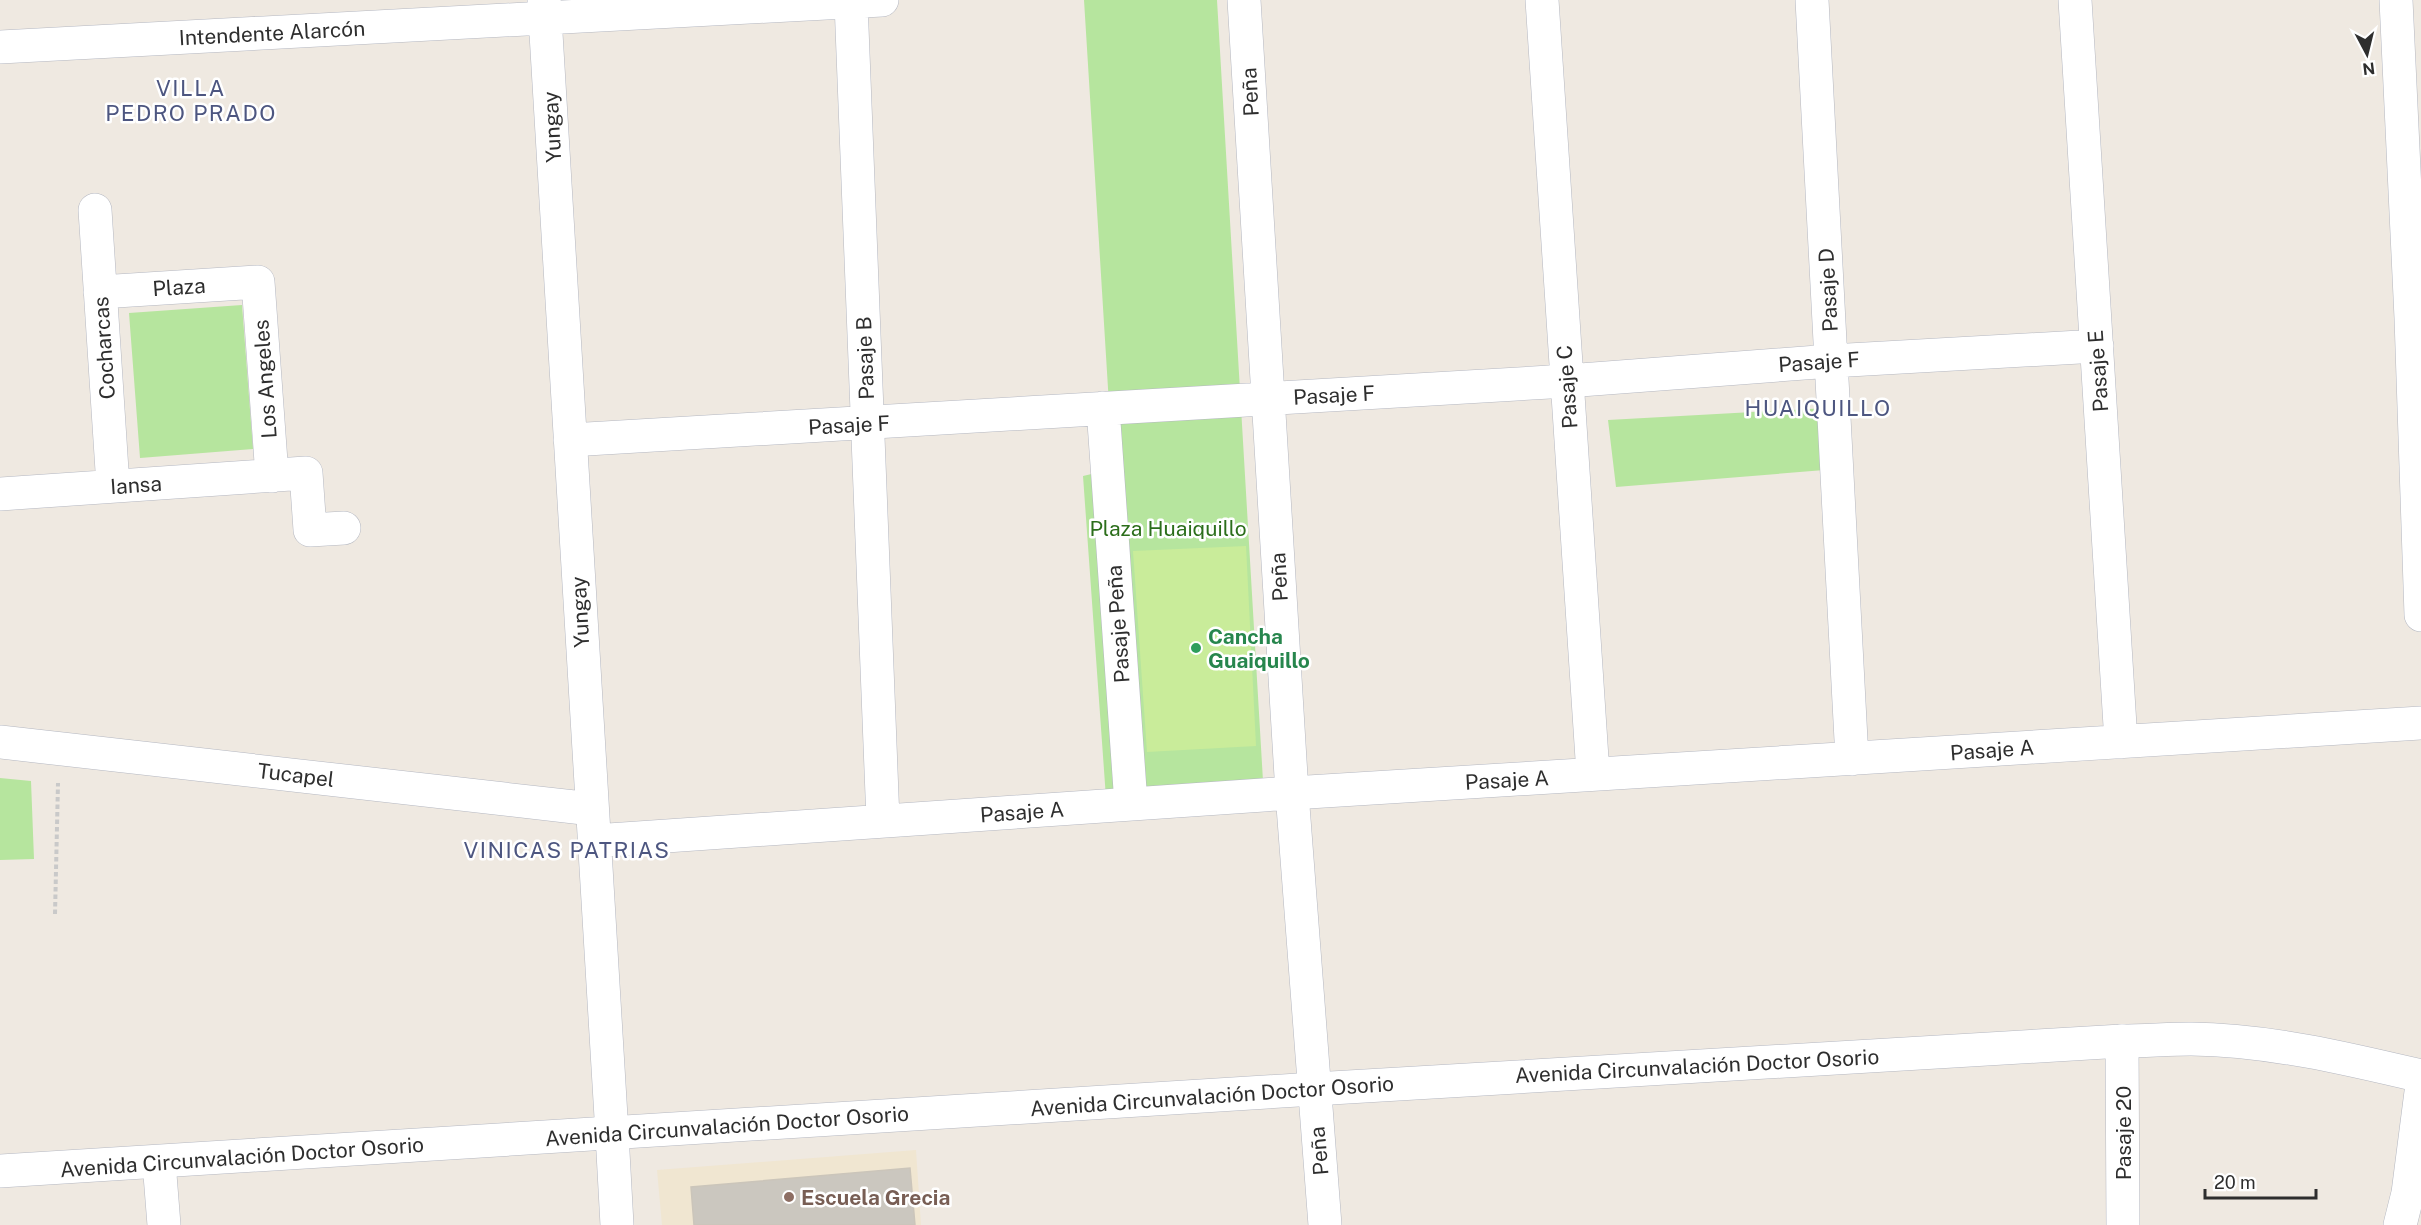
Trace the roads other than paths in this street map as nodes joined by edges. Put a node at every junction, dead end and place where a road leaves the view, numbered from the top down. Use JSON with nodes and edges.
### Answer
{"nodes":[{"id":1,"x":1244,"y":0,"type":"edge"},
{"id":2,"x":1542,"y":0,"type":"edge"},
{"id":3,"x":1812,"y":0,"type":"edge"},
{"id":4,"x":2075,"y":0,"type":"edge"},
{"id":5,"x":2396,"y":0,"type":"edge"},
{"id":6,"x":866,"y":1,"type":"edge"},
{"id":7,"x":544,"y":9,"type":"edge"},
{"id":8,"x":0,"y":47,"type":"edge"},
{"id":9,"x":95,"y":210,"type":"dead end"},
{"id":10,"x":258,"y":282,"type":"joint"},
{"id":11,"x":100,"y":292,"type":"junction"},
{"id":12,"x":2416,"y":317,"type":"edge"},
{"id":13,"x":2097,"y":346,"type":"junction"},
{"id":14,"x":1831,"y":361,"type":"junction"},
{"id":15,"x":1567,"y":381,"type":"junction"},
{"id":16,"x":1269,"y":398,"type":"junction"},
{"id":17,"x":1103,"y":408,"type":"junction"},
{"id":18,"x":868,"y":424,"type":"junction"},
{"id":19,"x":570,"y":440,"type":"junction"},
{"id":20,"x":272,"y":476,"type":"junction"},
{"id":21,"x":114,"y":486,"type":"junction"},
{"id":22,"x":0,"y":494,"type":"edge"},
{"id":23,"x":344,"y":528,"type":"dead end"},
{"id":24,"x":2421,"y":615,"type":"edge"},
{"id":25,"x":2421,"y":723,"type":"edge"},
{"id":26,"x":0,"y":742,"type":"edge"},
{"id":27,"x":2121,"y":742,"type":"junction"},
{"id":28,"x":1852,"y":759,"type":"junction"},
{"id":29,"x":1593,"y":774,"type":"junction"},
{"id":30,"x":1292,"y":793,"type":"junction"},
{"id":31,"x":1131,"y":804,"type":"junction"},
{"id":32,"x":592,"y":810,"type":"junction"},
{"id":33,"x":884,"y":821,"type":"junction"},
{"id":34,"x":594,"y":842,"type":"junction"},
{"id":35,"x":2122,"y":1041,"type":"junction"},
{"id":36,"x":2421,"y":1076,"type":"edge"},
{"id":37,"x":1314,"y":1089,"type":"junction"},
{"id":38,"x":2421,"y":1092,"type":"edge"},
{"id":39,"x":612,"y":1134,"type":"junction"},
{"id":40,"x":159,"y":1162,"type":"junction"},
{"id":41,"x":0,"y":1172,"type":"edge"},
{"id":42,"x":164,"y":1225,"type":"edge"},
{"id":43,"x":617,"y":1225,"type":"edge"},
{"id":44,"x":1325,"y":1225,"type":"edge"},
{"id":45,"x":2123,"y":1225,"type":"edge"},
{"id":46,"x":2400,"y":1225,"type":"edge"}],
"edges":[{"from":1,"to":16,"type":"street","name":"Peña"},
{"from":2,"to":15,"type":"street","name":"Pasaje C"},
{"from":3,"to":14,"type":"street","name":"Pasaje D"},
{"from":4,"to":13,"type":"street","name":"Pasaje E"},
{"from":5,"to":12,"type":"street"},
{"from":6,"to":7,"type":"street"},
{"from":6,"to":18,"type":"street","name":"Pasaje B"},
{"from":7,"to":8,"type":"street","name":"Intendente Alarcón"},
{"from":7,"to":19,"type":"street","name":"Yungay"},
{"from":9,"to":11,"type":"street","name":"Cocharcas"},
{"from":10,"to":11,"type":"street","name":"Plaza"},
{"from":10,"to":20,"type":"street","name":"Los Angeles"},
{"from":11,"to":21,"type":"street","name":"Cocharcas"},
{"from":12,"to":24,"type":"street"},
{"from":13,"to":14,"type":"street","name":"Pasaje F"},
{"from":13,"to":27,"type":"street","name":"Pasaje E"},
{"from":14,"to":15,"type":"street","name":"Pasaje F"},
{"from":14,"to":28,"type":"street","name":"Pasaje D"},
{"from":15,"to":16,"type":"street","name":"Pasaje F"},
{"from":15,"to":29,"type":"street","name":"Pasaje C"},
{"from":16,"to":17,"type":"street","name":"Pasaje F"},
{"from":16,"to":30,"type":"street","name":"Peña"},
{"from":17,"to":18,"type":"street","name":"Pasaje F"},
{"from":17,"to":31,"type":"street","name":"Pasaje Peña"},
{"from":18,"to":19,"type":"street","name":"Pasaje F"},
{"from":18,"to":33,"type":"street","name":"Pasaje B"},
{"from":19,"to":32,"type":"street","name":"Yungay"},
{"from":20,"to":21,"type":"street","name":"Iansa"},
{"from":20,"to":23,"type":"street","name":"Iansa"},
{"from":21,"to":22,"type":"street","name":"Iansa"},
{"from":25,"to":27,"type":"street","name":"Pasaje A"},
{"from":26,"to":32,"type":"street","name":"Tucapel"},
{"from":27,"to":28,"type":"street","name":"Pasaje A"},
{"from":28,"to":29,"type":"street","name":"Pasaje A"},
{"from":29,"to":30,"type":"street","name":"Pasaje A"},
{"from":30,"to":31,"type":"street","name":"Pasaje A"},
{"from":30,"to":37,"type":"street","name":"Peña"},
{"from":31,"to":33,"type":"street","name":"Pasaje A"},
{"from":32,"to":34,"type":"street","name":"Yungay"},
{"from":33,"to":34,"type":"street","name":"Pasaje A"},
{"from":34,"to":39,"type":"street","name":"Yungay"},
{"from":35,"to":36,"type":"street","name":"Avenida Circunvalación Doctor Osorio"},
{"from":35,"to":37,"type":"street","name":"Avenida Circunvalación Doctor Osorio"},
{"from":35,"to":45,"type":"street","name":"Pasaje 20"},
{"from":37,"to":39,"type":"street","name":"Avenida Circunvalación Doctor Osorio"},
{"from":37,"to":44,"type":"street","name":"Peña"},
{"from":38,"to":46,"type":"street"},
{"from":39,"to":40,"type":"street","name":"Avenida Circunvalación Doctor Osorio"},
{"from":39,"to":43,"type":"street","name":"Yungay"},
{"from":40,"to":41,"type":"street","name":"Avenida Circunvalación Doctor Osorio"},
{"from":40,"to":42,"type":"street"}]}
